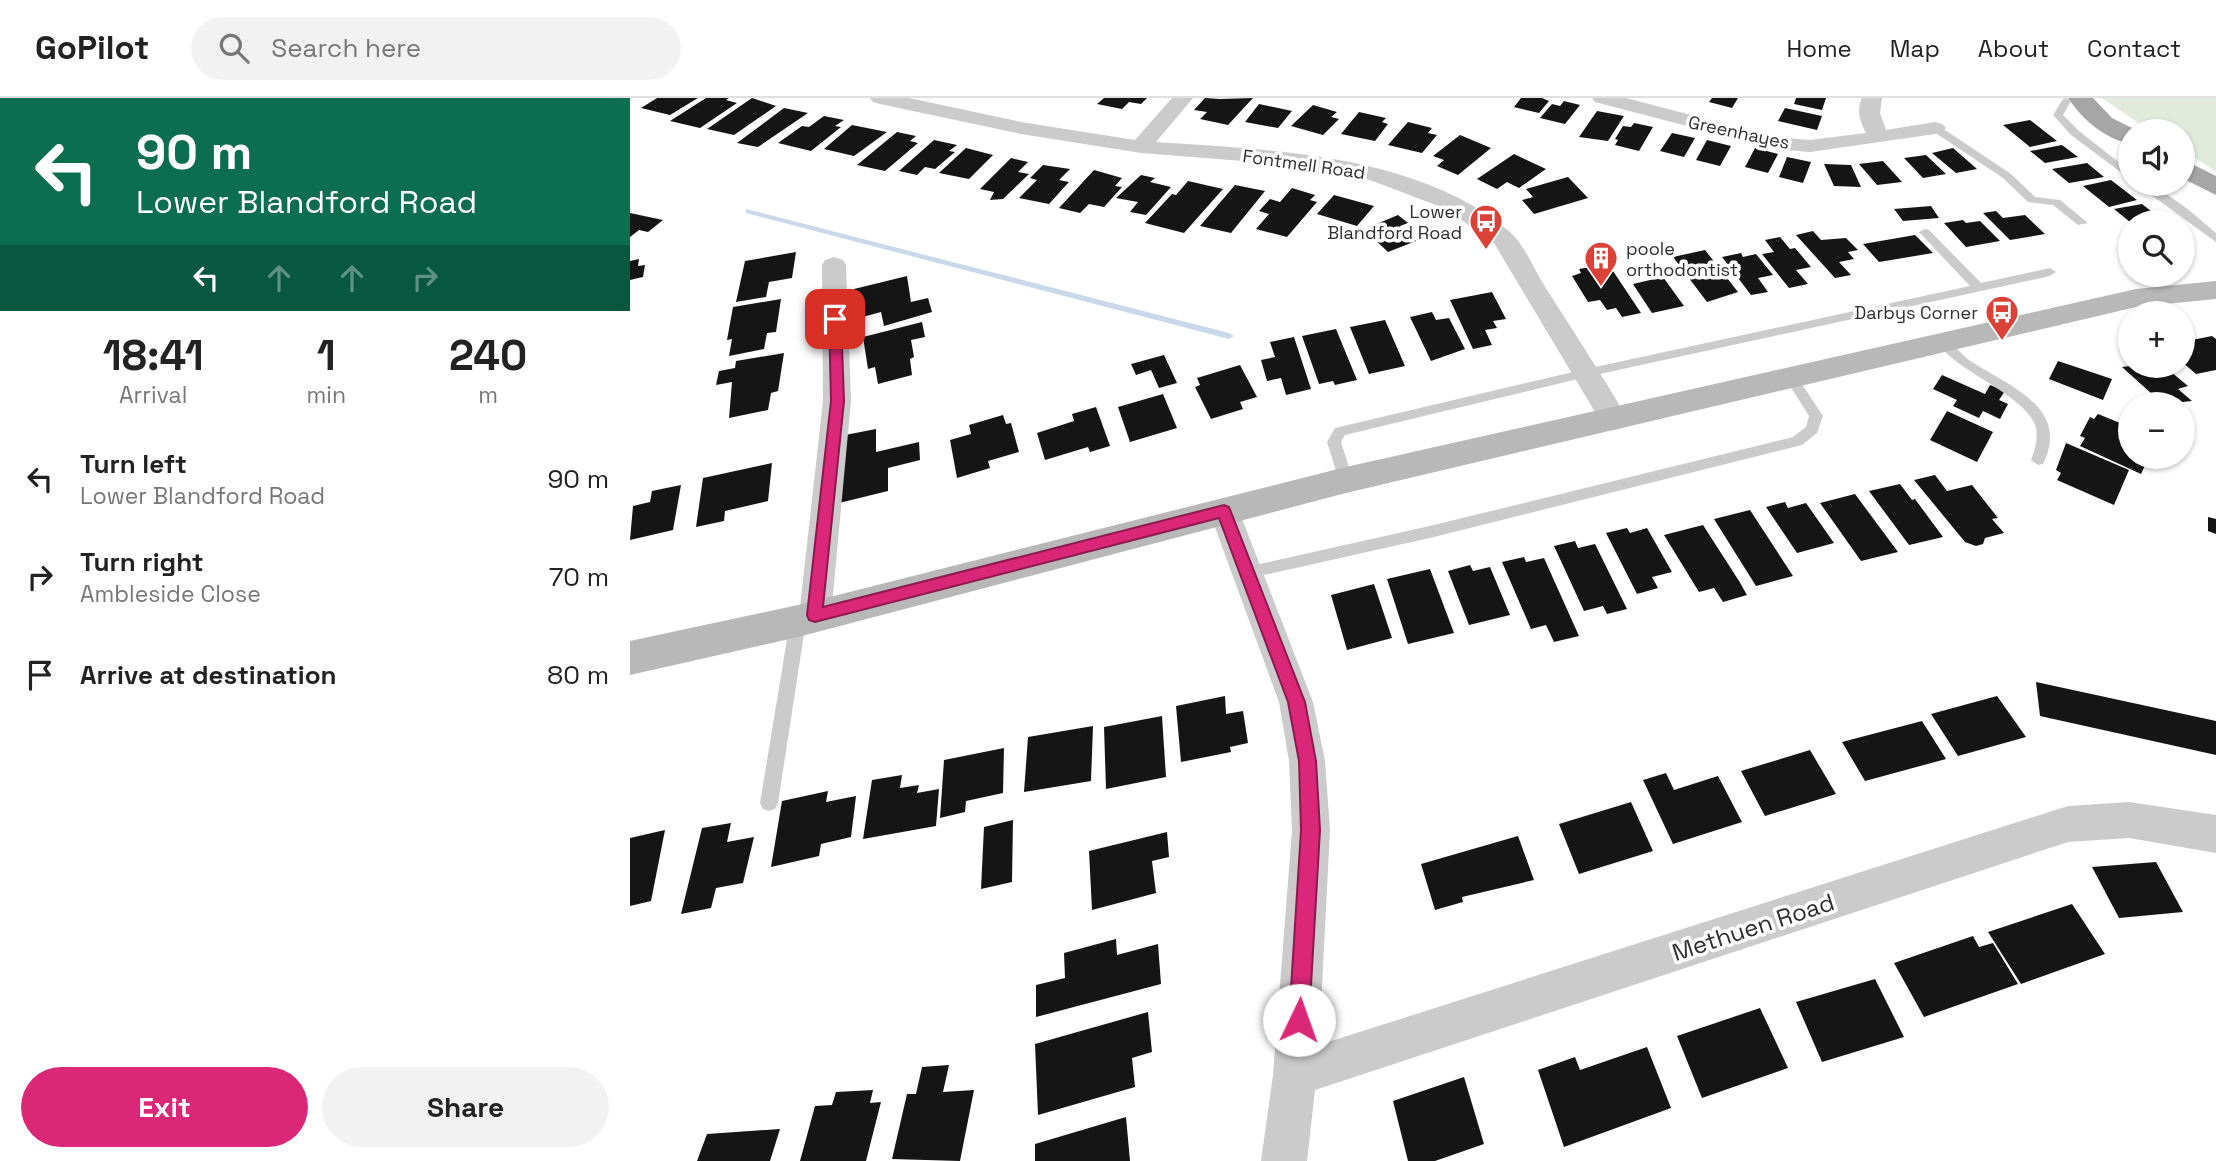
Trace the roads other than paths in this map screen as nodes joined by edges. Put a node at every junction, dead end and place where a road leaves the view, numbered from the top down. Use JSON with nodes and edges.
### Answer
{"nodes":[{"id":1,"x":880,"y":98,"type":"edge"},
{"id":2,"x":1183,"y":98,"type":"edge"},
{"id":3,"x":1602,"y":98,"type":"edge"},
{"id":4,"x":1871,"y":98,"type":"edge"},
{"id":5,"x":2069,"y":99,"type":"edge"},
{"id":6,"x":1934,"y":128,"type":"joint"},
{"id":7,"x":2118,"y":131,"type":"edge"},
{"id":8,"x":1880,"y":138,"type":"junction"},
{"id":9,"x":1141,"y":147,"type":"junction"},
{"id":10,"x":2118,"y":167,"type":"edge"},
{"id":11,"x":2195,"y":175,"type":"edge"},
{"id":12,"x":2216,"y":187,"type":"edge"},
{"id":13,"x":2159,"y":196,"type":"edge"},
{"id":14,"x":2082,"y":223,"type":"dead end"},
{"id":15,"x":1925,"y":232,"type":"dead end"},
{"id":16,"x":2216,"y":239,"type":"edge"},
{"id":17,"x":834,"y":265,"type":"dead end"},
{"id":18,"x":2216,"y":267,"type":"edge"},
{"id":19,"x":2050,"y":272,"type":"dead end"},
{"id":20,"x":1979,"y":288,"type":"junction"},
{"id":21,"x":2216,"y":290,"type":"edge"},
{"id":22,"x":2136,"y":299,"type":"junction"},
{"id":23,"x":1943,"y":342,"type":"junction"},
{"id":24,"x":1586,"y":373,"type":"junction"},
{"id":25,"x":1791,"y":378,"type":"junction"},
{"id":26,"x":1614,"y":420,"type":"junction"},
{"id":27,"x":2038,"y":460,"type":"dead end"},
{"id":28,"x":1346,"y":480,"type":"junction"},
{"id":29,"x":1224,"y":511,"type":"junction"},
{"id":30,"x":1246,"y":573,"type":"junction"},
{"id":31,"x":806,"y":618,"type":"junction"},
{"id":32,"x":630,"y":658,"type":"edge"},
{"id":33,"x":769,"y":803,"type":"dead end"},
{"id":34,"x":2216,"y":834,"type":"edge"},
{"id":35,"x":1295,"y":1075,"type":"junction"},
{"id":36,"x":1284,"y":1161,"type":"edge"}],
"edges":[{"from":1,"to":9,"type":"street","name":"Fontmell Road"},
{"from":2,"to":9,"type":"street"},
{"from":3,"to":8,"type":"street","name":"Greenhayes"},
{"from":4,"to":8,"type":"street"},
{"from":5,"to":7,"type":"main road"},
{"from":5,"to":10,"type":"lane"},
{"from":6,"to":8,"type":"street","name":"Greenhayes"},
{"from":6,"to":14,"type":"lane"},
{"from":9,"to":24,"type":"street","name":"Fontmell Road"},
{"from":11,"to":12,"type":"main road"},
{"from":13,"to":16,"type":"lane"},
{"from":15,"to":20,"type":"lane"},
{"from":17,"to":31,"type":"street"},
{"from":18,"to":22,"type":"main road"},
{"from":19,"to":20,"type":"lane"},
{"from":20,"to":24,"type":"lane"},
{"from":21,"to":22,"type":"main road"},
{"from":22,"to":23,"type":"main road"},
{"from":23,"to":25,"type":"main road"},
{"from":23,"to":27,"type":"lane"},
{"from":24,"to":26,"type":"street","name":"Fontmell Road"},
{"from":24,"to":28,"type":"lane"},
{"from":25,"to":26,"type":"main road"},
{"from":25,"to":30,"type":"lane"},
{"from":26,"to":28,"type":"main road"},
{"from":28,"to":29,"type":"main road"},
{"from":29,"to":30,"type":"street"},
{"from":29,"to":31,"type":"main road"},
{"from":30,"to":35,"type":"street"},
{"from":31,"to":32,"type":"main road"},
{"from":31,"to":33,"type":"lane"},
{"from":34,"to":35,"type":"street","name":"Methuen Road"},
{"from":35,"to":36,"type":"street"}]}
